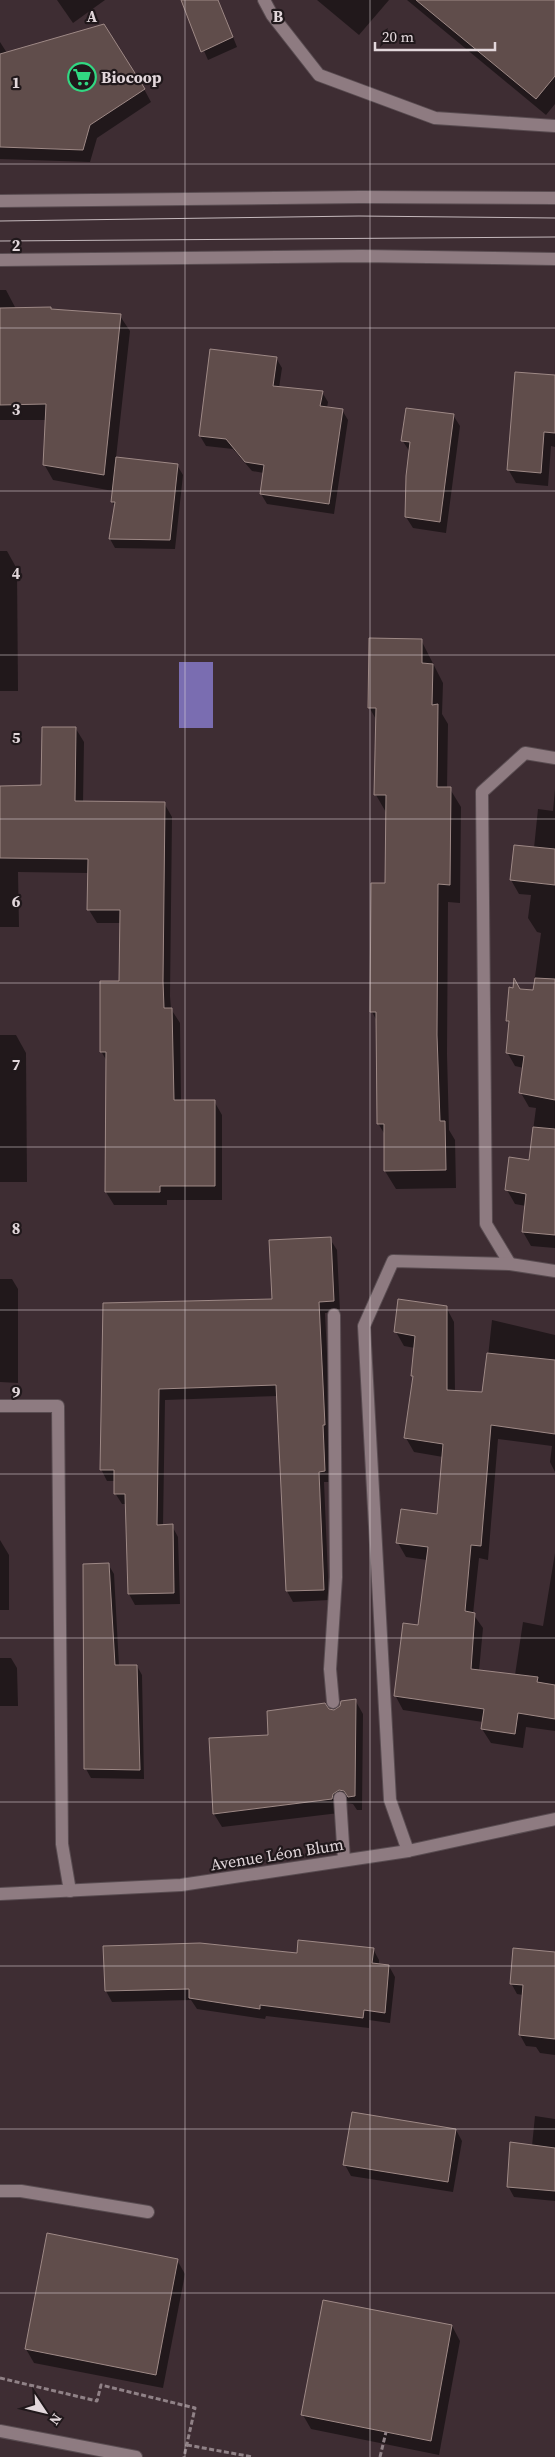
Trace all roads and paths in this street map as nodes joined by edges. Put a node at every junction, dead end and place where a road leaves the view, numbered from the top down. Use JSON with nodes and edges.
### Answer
{"nodes":[{"id":1,"x":264,"y":0,"type":"edge"},
{"id":2,"x":555,"y":126,"type":"edge"},
{"id":3,"x":555,"y":198,"type":"edge"},
{"id":4,"x":0,"y":201,"type":"edge"},
{"id":5,"x":555,"y":259,"type":"edge"},
{"id":6,"x":0,"y":260,"type":"edge"},
{"id":7,"x":555,"y":758,"type":"edge"},
{"id":8,"x":510,"y":1264,"type":"junction"},
{"id":9,"x":555,"y":1271,"type":"edge"},
{"id":10,"x":334,"y":1315,"type":"dead end"},
{"id":11,"x":0,"y":1406,"type":"edge"},
{"id":12,"x":333,"y":1702,"type":"dead end"},
{"id":13,"x":340,"y":1798,"type":"dead end"},
{"id":14,"x":555,"y":1819,"type":"edge"},
{"id":15,"x":408,"y":1851,"type":"junction"},
{"id":16,"x":344,"y":1860,"type":"junction"},
{"id":17,"x":70,"y":1891,"type":"junction"},
{"id":18,"x":0,"y":1894,"type":"edge"},
{"id":19,"x":0,"y":2191,"type":"edge"},
{"id":20,"x":148,"y":2212,"type":"dead end"},
{"id":21,"x":0,"y":2378,"type":"edge"},
{"id":22,"x":0,"y":2431,"type":"edge"},
{"id":23,"x":386,"y":2432,"type":"dead end"},
{"id":24,"x":187,"y":2444,"type":"junction"},
{"id":25,"x":136,"y":2457,"type":"edge"},
{"id":26,"x":184,"y":2457,"type":"edge"},
{"id":27,"x":253,"y":2457,"type":"edge"},
{"id":28,"x":380,"y":2457,"type":"edge"}],
"edges":[{"from":1,"to":2,"type":"street"},
{"from":3,"to":4,"type":"street"},
{"from":5,"to":6,"type":"street"},
{"from":7,"to":8,"type":"street"},
{"from":8,"to":9,"type":"street"},
{"from":8,"to":15,"type":"street"},
{"from":10,"to":12,"type":"street"},
{"from":11,"to":17,"type":"street"},
{"from":13,"to":16,"type":"street"},
{"from":14,"to":15,"type":"street","name":"Avenue Léon Blum"},
{"from":15,"to":16,"type":"street","name":"Avenue Léon Blum"},
{"from":16,"to":17,"type":"street","name":"Avenue Léon Blum"},
{"from":17,"to":18,"type":"street","name":"Avenue Léon Blum"},
{"from":19,"to":20,"type":"street"},
{"from":21,"to":24,"type":"path"},
{"from":22,"to":25,"type":"street"},
{"from":23,"to":28,"type":"path"},
{"from":24,"to":26,"type":"path"},
{"from":24,"to":27,"type":"path"}]}
